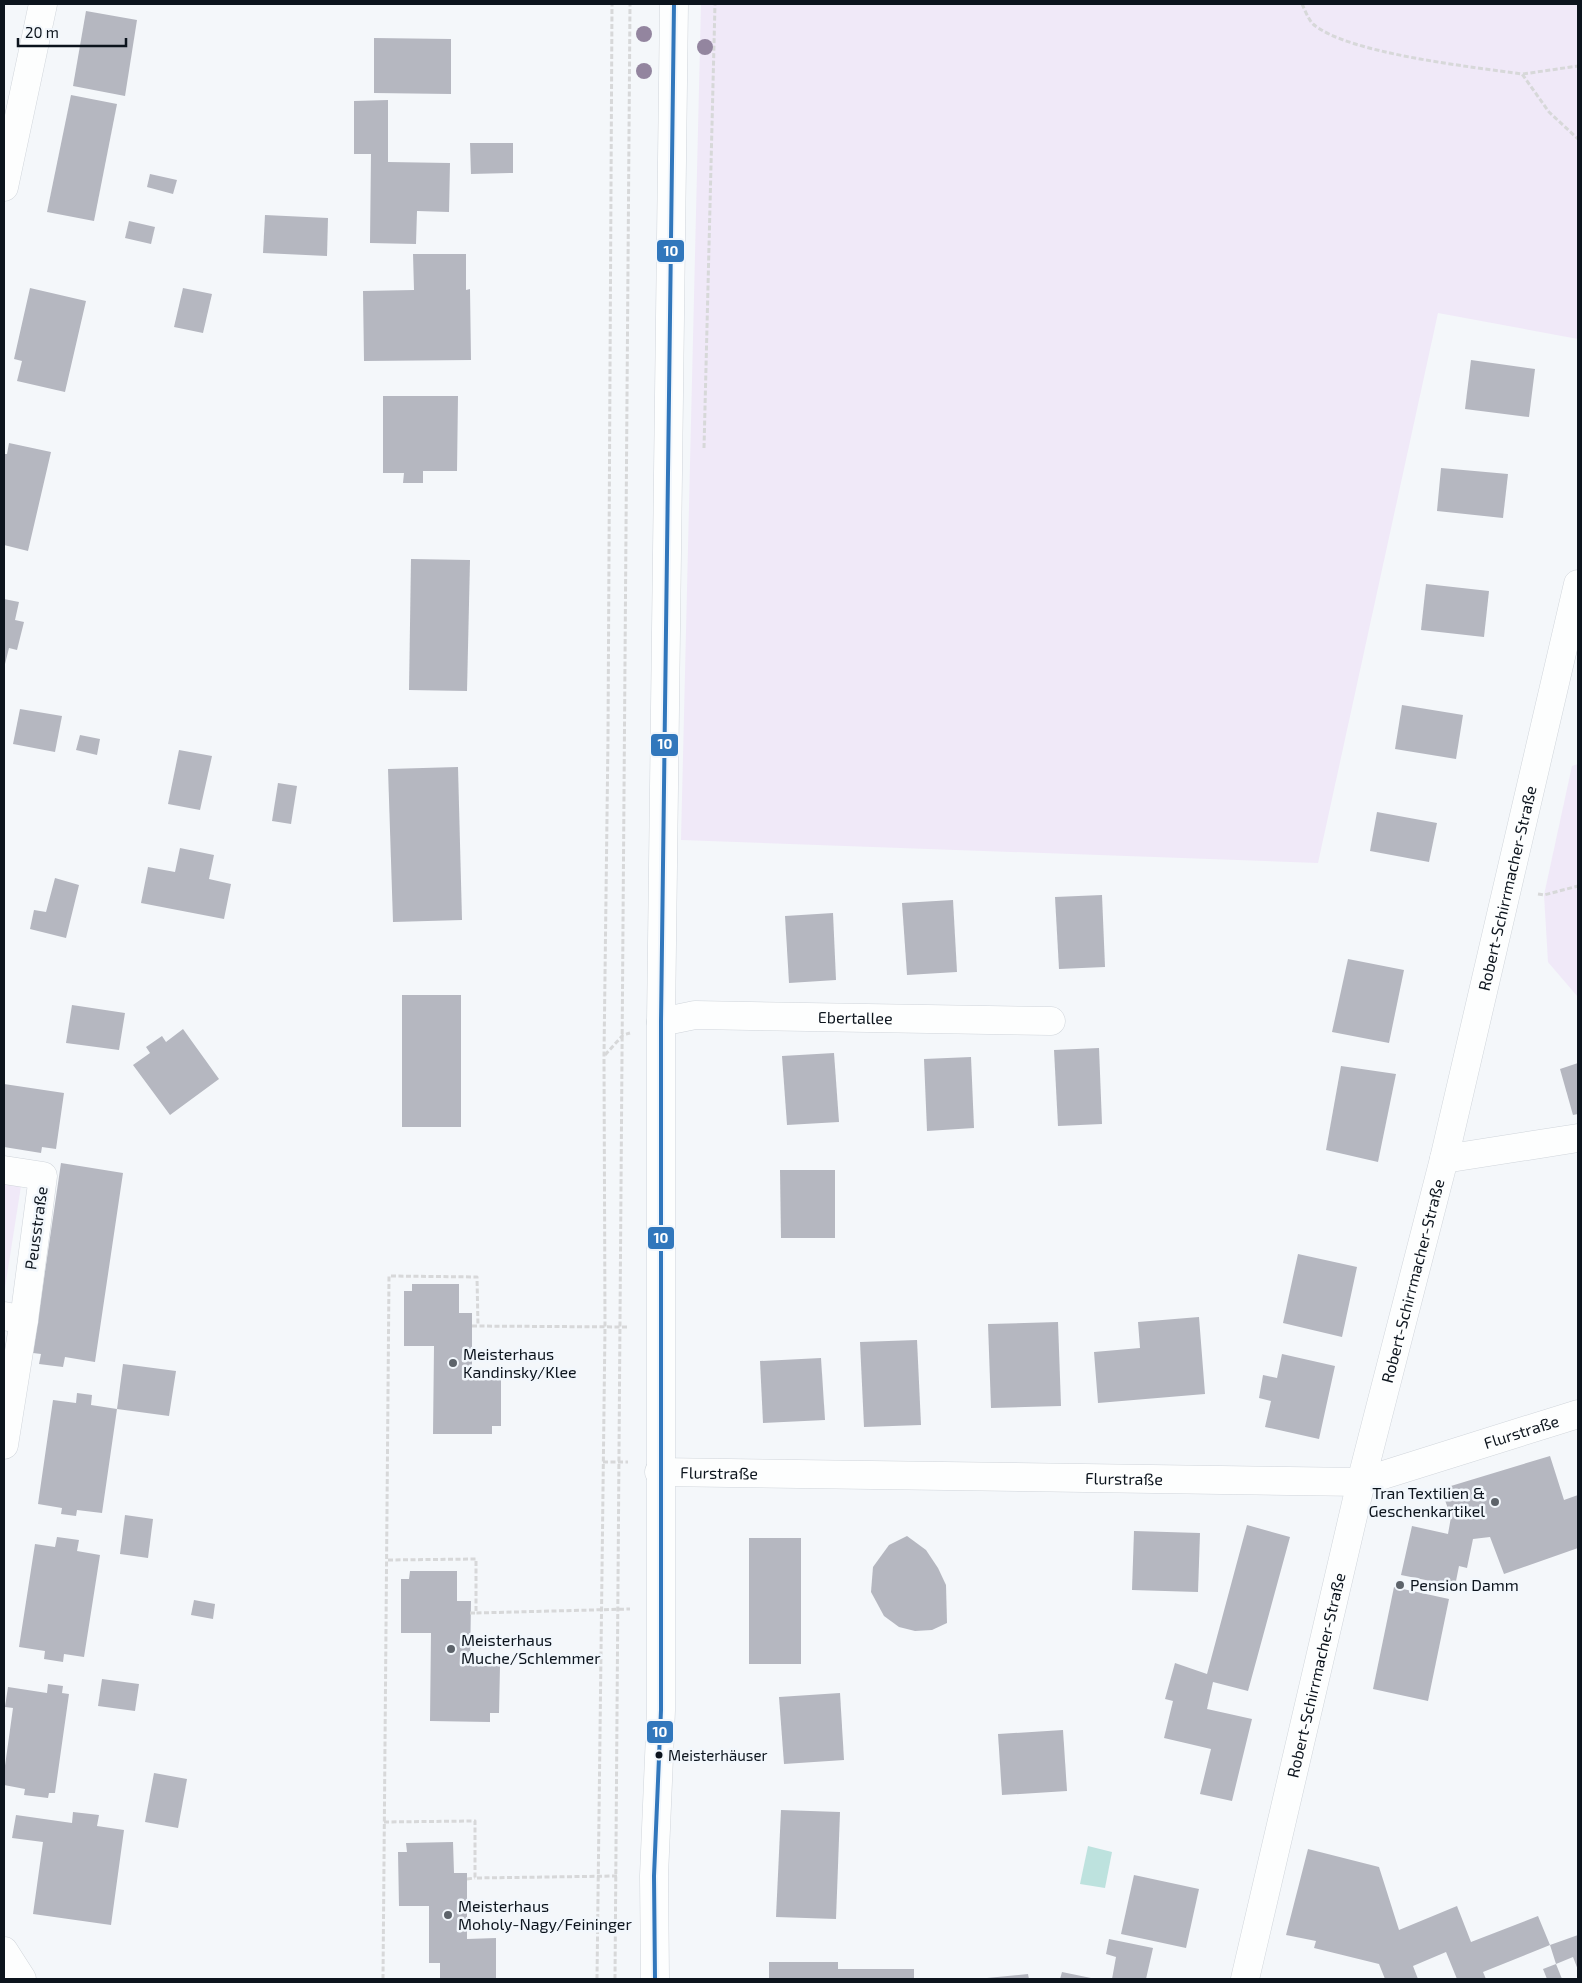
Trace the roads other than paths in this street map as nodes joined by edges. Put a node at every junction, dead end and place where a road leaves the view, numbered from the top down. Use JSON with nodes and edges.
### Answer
{"nodes":[{"id":1,"x":43,"y":4,"type":"edge"},
{"id":2,"x":674,"y":4,"type":"edge"},
{"id":3,"x":4,"y":187,"type":"edge"},
{"id":4,"x":1578,"y":584,"type":"edge"},
{"id":5,"x":1051,"y":1021,"type":"dead end"},
{"id":6,"x":660,"y":1022,"type":"junction"},
{"id":7,"x":1578,"y":1138,"type":"edge"},
{"id":8,"x":1444,"y":1159,"type":"junction"},
{"id":9,"x":4,"y":1170,"type":"edge"},
{"id":10,"x":14,"y":1318,"type":"edge"},
{"id":11,"x":1578,"y":1414,"type":"edge"},
{"id":12,"x":4,"y":1445,"type":"edge"},
{"id":13,"x":659,"y":1472,"type":"junction"},
{"id":14,"x":1361,"y":1482,"type":"junction"},
{"id":15,"x":4,"y":1951,"type":"edge"},
{"id":16,"x":22,"y":1979,"type":"edge"},
{"id":17,"x":655,"y":1979,"type":"edge"},
{"id":18,"x":1245,"y":1979,"type":"edge"}],
"edges":[{"from":1,"to":3,"type":"street"},
{"from":2,"to":6,"type":"street"},
{"from":4,"to":8,"type":"street","name":"Robert-Schirrmacher-Straße"},
{"from":5,"to":6,"type":"street","name":"Ebertallee"},
{"from":6,"to":13,"type":"street"},
{"from":7,"to":8,"type":"street"},
{"from":8,"to":14,"type":"street","name":"Robert-Schirrmacher-Straße"},
{"from":9,"to":10,"type":"street","name":"Peusstraße"},
{"from":10,"to":12,"type":"street","name":"Peusstraße"},
{"from":11,"to":14,"type":"street","name":"Flurstraße"},
{"from":13,"to":14,"type":"street","name":"Flurstraße"},
{"from":13,"to":17,"type":"street"},
{"from":14,"to":18,"type":"street","name":"Robert-Schirrmacher-Straße"},
{"from":15,"to":16,"type":"street"}]}
